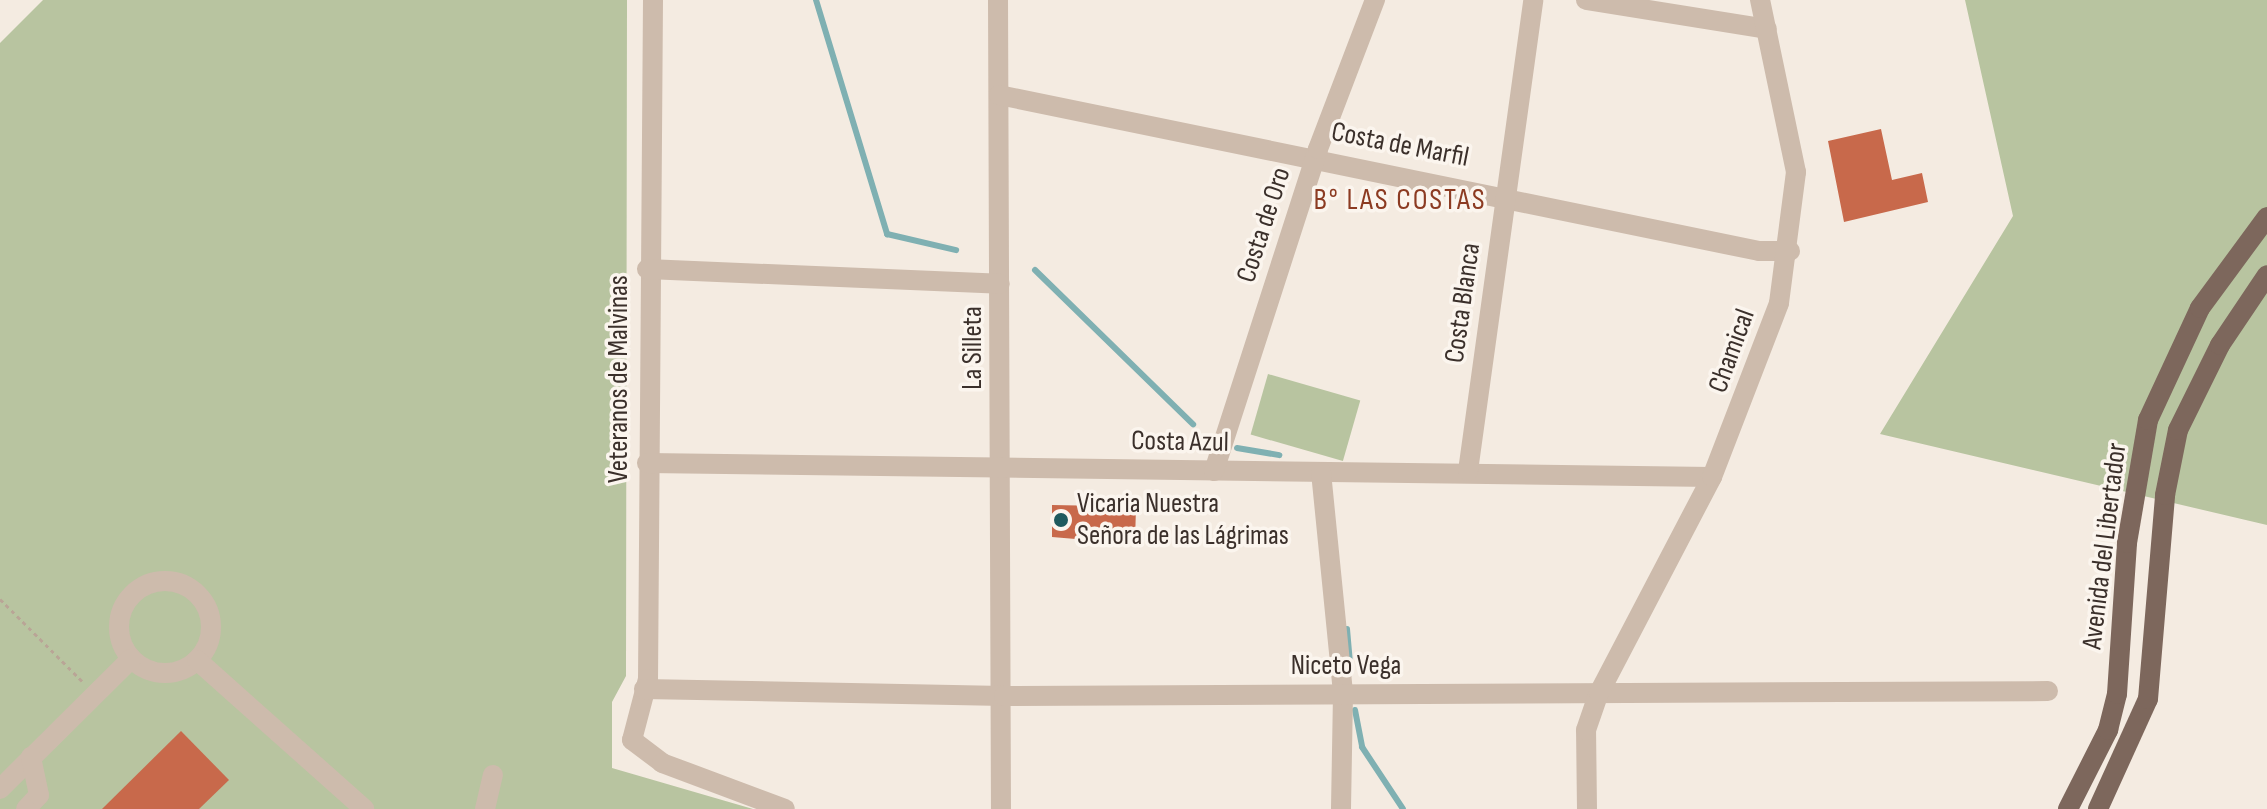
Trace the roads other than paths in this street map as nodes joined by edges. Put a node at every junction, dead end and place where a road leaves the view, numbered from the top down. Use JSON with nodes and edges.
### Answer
{"nodes":[{"id":1,"x":653,"y":0,"type":"edge"},
{"id":2,"x":998,"y":0,"type":"edge"},
{"id":3,"x":1375,"y":0,"type":"edge"},
{"id":4,"x":1533,"y":0,"type":"edge"},
{"id":5,"x":1586,"y":0,"type":"edge"},
{"id":6,"x":1760,"y":0,"type":"edge"},
{"id":7,"x":1767,"y":29,"type":"junction"},
{"id":8,"x":999,"y":95,"type":"junction"},
{"id":9,"x":1315,"y":157,"type":"junction"},
{"id":10,"x":1505,"y":195,"type":"junction"},
{"id":11,"x":2267,"y":217,"type":"edge"},
{"id":12,"x":1790,"y":251,"type":"junction"},
{"id":13,"x":647,"y":269,"type":"junction"},
{"id":14,"x":2267,"y":275,"type":"edge"},
{"id":15,"x":1000,"y":284,"type":"junction"},
{"id":16,"x":647,"y":463,"type":"junction"},
{"id":17,"x":1001,"y":468,"type":"junction"},
{"id":18,"x":1214,"y":471,"type":"junction"},
{"id":19,"x":1468,"y":471,"type":"junction"},
{"id":20,"x":1321,"y":472,"type":"junction"},
{"id":21,"x":1712,"y":477,"type":"junction"},
{"id":22,"x":131,"y":659,"type":"junction"},
{"id":23,"x":197,"y":660,"type":"junction"},
{"id":24,"x":644,"y":689,"type":"junction"},
{"id":25,"x":2048,"y":691,"type":"dead end"},
{"id":26,"x":1599,"y":693,"type":"junction"},
{"id":27,"x":1343,"y":694,"type":"junction"},
{"id":28,"x":1004,"y":696,"type":"junction"},
{"id":29,"x":31,"y":757,"type":"junction"},
{"id":30,"x":493,"y":775,"type":"dead end"},
{"id":31,"x":0,"y":789,"type":"edge"},
{"id":32,"x":26,"y":809,"type":"edge"},
{"id":33,"x":364,"y":809,"type":"edge"},
{"id":34,"x":485,"y":809,"type":"edge"},
{"id":35,"x":785,"y":809,"type":"edge"},
{"id":36,"x":1001,"y":809,"type":"edge"},
{"id":37,"x":1341,"y":809,"type":"edge"},
{"id":38,"x":1587,"y":809,"type":"edge"},
{"id":39,"x":2068,"y":809,"type":"edge"},
{"id":40,"x":2098,"y":809,"type":"edge"}],
"edges":[{"from":1,"to":13,"type":"street","name":"Veteranos de Malvinas"},
{"from":2,"to":8,"type":"street","name":"La Silleta"},
{"from":3,"to":9,"type":"street","name":"Costa de Oro"},
{"from":4,"to":10,"type":"street","name":"Costa Blanca"},
{"from":5,"to":7,"type":"street"},
{"from":6,"to":7,"type":"street","name":"Chamical"},
{"from":7,"to":12,"type":"street","name":"Chamical"},
{"from":8,"to":9,"type":"street","name":"Costa de Marfil"},
{"from":8,"to":15,"type":"street","name":"La Silleta"},
{"from":9,"to":10,"type":"street","name":"Costa de Marfil"},
{"from":9,"to":18,"type":"street","name":"Costa de Oro"},
{"from":10,"to":12,"type":"street","name":"Costa de Marfil"},
{"from":10,"to":19,"type":"street","name":"Costa Blanca"},
{"from":11,"to":39,"type":"main road","name":"Avenida del Libertador"},
{"from":12,"to":21,"type":"street","name":"Chamical"},
{"from":13,"to":15,"type":"street"},
{"from":13,"to":16,"type":"street","name":"Veteranos de Malvinas"},
{"from":14,"to":40,"type":"main road","name":"Avenida del Libertador"},
{"from":15,"to":17,"type":"street","name":"La Silleta"},
{"from":16,"to":17,"type":"street","name":"Costa Azul"},
{"from":16,"to":24,"type":"street","name":"Veteranos de Malvinas"},
{"from":17,"to":18,"type":"street","name":"Costa Azul"},
{"from":17,"to":28,"type":"street","name":"La Silleta"},
{"from":18,"to":20,"type":"street","name":"Costa Azul"},
{"from":19,"to":20,"type":"street","name":"Costa Azul"},
{"from":19,"to":21,"type":"street","name":"Costa Azul"},
{"from":20,"to":27,"type":"street"},
{"from":21,"to":26,"type":"street","name":"Chamical"},
{"from":22,"to":23,"type":"street"},
{"from":22,"to":23,"type":"street"},
{"from":22,"to":29,"type":"street"},
{"from":23,"to":33,"type":"street"},
{"from":24,"to":28,"type":"street","name":"Niceto Vega"},
{"from":24,"to":35,"type":"street","name":"Veteranos de Malvinas"},
{"from":25,"to":26,"type":"street","name":"Niceto Vega"},
{"from":26,"to":27,"type":"street","name":"Niceto Vega"},
{"from":26,"to":38,"type":"street","name":"Chamical"},
{"from":27,"to":28,"type":"street","name":"Niceto Vega"},
{"from":27,"to":37,"type":"street"},
{"from":28,"to":36,"type":"street","name":"La Silleta"},
{"from":29,"to":31,"type":"street"},
{"from":29,"to":32,"type":"street"},
{"from":30,"to":34,"type":"street"}]}
